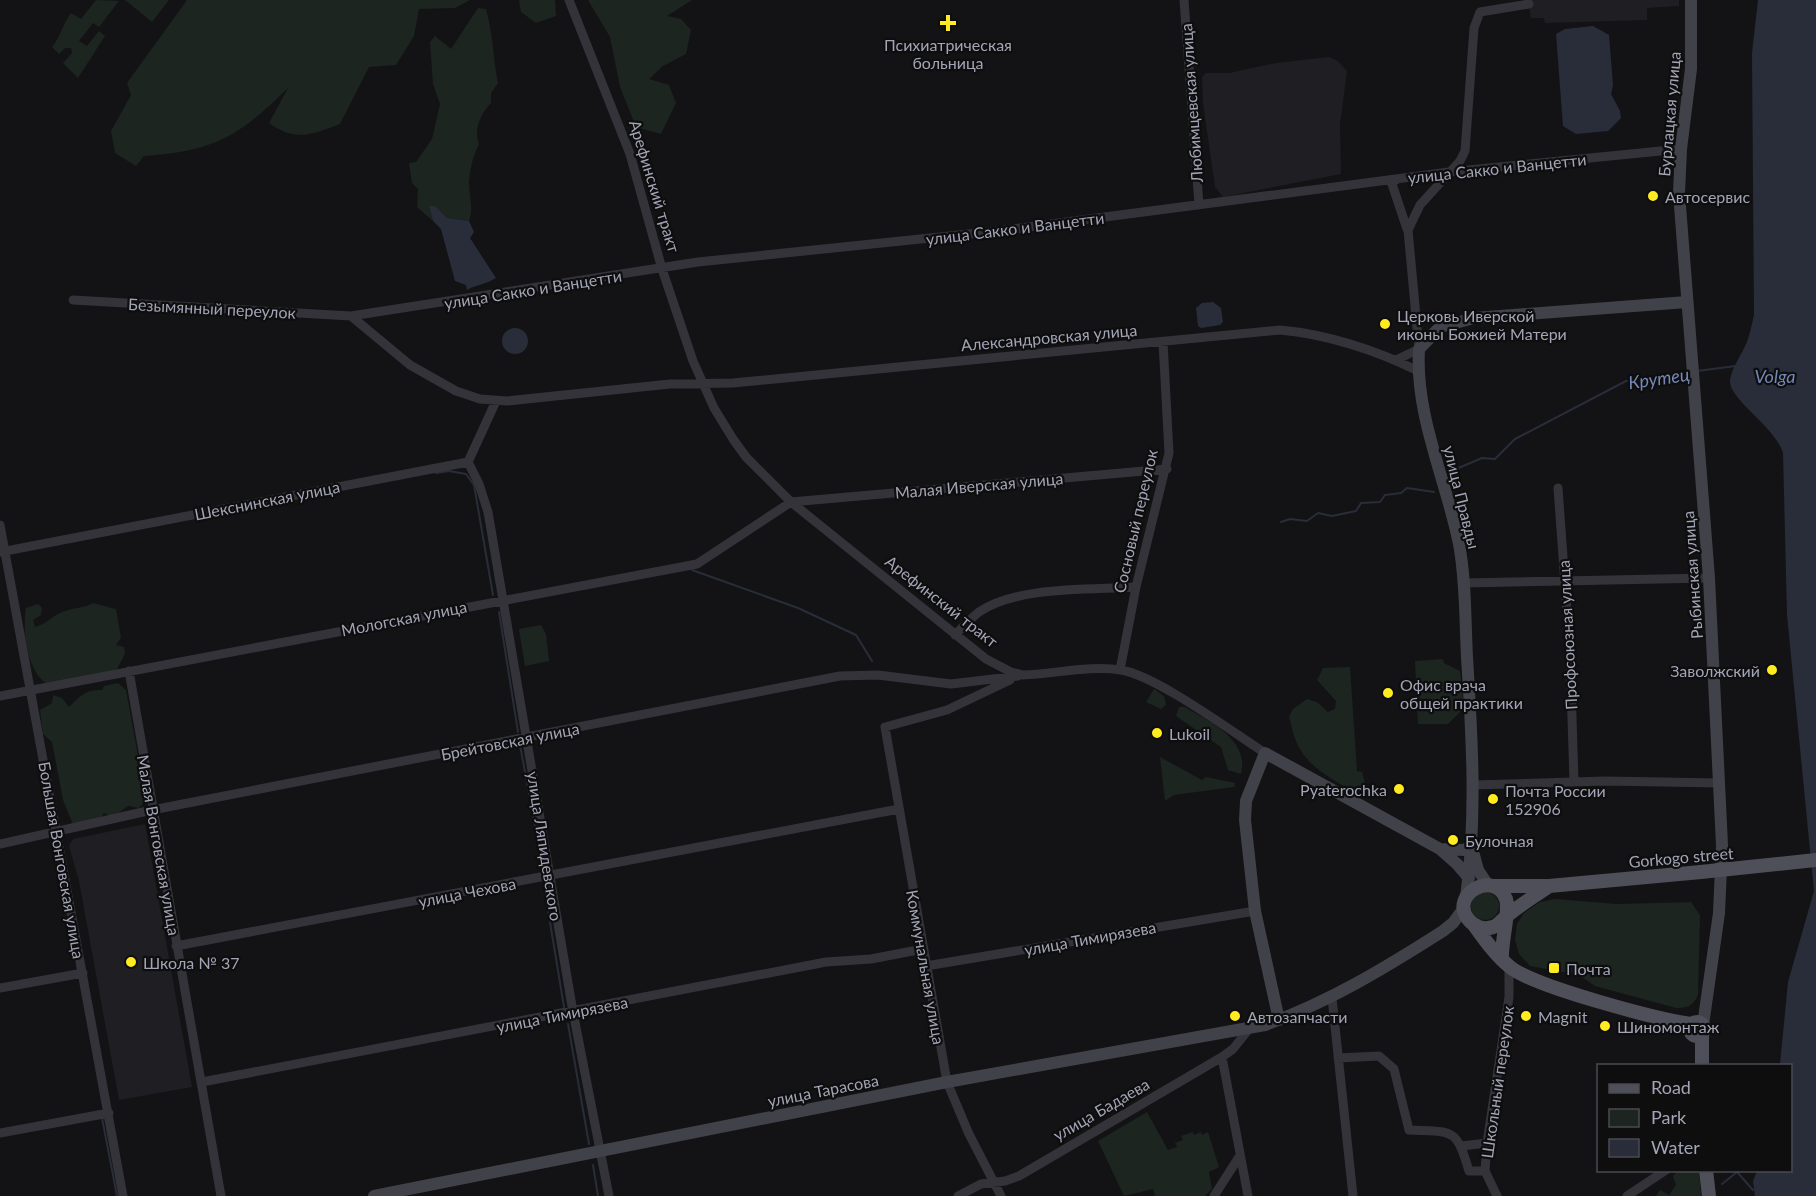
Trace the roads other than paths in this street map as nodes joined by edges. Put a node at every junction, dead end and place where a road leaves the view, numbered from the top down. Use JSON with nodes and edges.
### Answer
{"nodes":[{"id":1,"x":569,"y":0,"type":"edge"},
{"id":2,"x":1184,"y":0,"type":"edge"},
{"id":3,"x":1691,"y":0,"type":"edge"},
{"id":4,"x":1529,"y":4,"type":"dead end"},
{"id":5,"x":1681,"y":149,"type":"junction"},
{"id":6,"x":1449,"y":172,"type":"junction"},
{"id":7,"x":1391,"y":181,"type":"junction"},
{"id":8,"x":1199,"y":205,"type":"junction"},
{"id":9,"x":1408,"y":230,"type":"junction"},
{"id":10,"x":662,"y":269,"type":"junction"},
{"id":11,"x":73,"y":300,"type":"dead end"},
{"id":12,"x":1687,"y":302,"type":"junction"},
{"id":13,"x":351,"y":316,"type":"junction"},
{"id":14,"x":1163,"y":342,"type":"junction"},
{"id":15,"x":1419,"y":349,"type":"junction"},
{"id":16,"x":1396,"y":360,"type":"junction"},
{"id":17,"x":1418,"y":371,"type":"junction"},
{"id":18,"x":702,"y":384,"type":"junction"},
{"id":19,"x":496,"y":401,"type":"junction"},
{"id":20,"x":468,"y":462,"type":"junction"},
{"id":21,"x":1167,"y":470,"type":"junction"},
{"id":22,"x":1558,"y":488,"type":"dead end"},
{"id":23,"x":791,"y":502,"type":"junction"},
{"id":24,"x":0,"y":525,"type":"edge"},
{"id":25,"x":2,"y":552,"type":"edge"},
{"id":26,"x":1709,"y":578,"type":"junction"},
{"id":27,"x":1564,"y":580,"type":"junction"},
{"id":28,"x":1463,"y":583,"type":"junction"},
{"id":29,"x":1136,"y":587,"type":"junction"},
{"id":30,"x":502,"y":599,"type":"junction"},
{"id":31,"x":955,"y":635,"type":"junction"},
{"id":32,"x":1120,"y":670,"type":"junction"},
{"id":33,"x":129,"y":671,"type":"junction"},
{"id":34,"x":1023,"y":675,"type":"junction"},
{"id":35,"x":31,"y":690,"type":"junction"},
{"id":36,"x":0,"y":696,"type":"edge"},
{"id":37,"x":527,"y":738,"type":"junction"},
{"id":38,"x":1265,"y":753,"type":"junction"},
{"id":39,"x":1574,"y":782,"type":"junction"},
{"id":40,"x":1720,"y":783,"type":"junction"},
{"id":41,"x":1473,"y":785,"type":"junction"},
{"id":42,"x":899,"y":809,"type":"junction"},
{"id":43,"x":152,"y":810,"type":"junction"},
{"id":44,"x":57,"y":833,"type":"junction"},
{"id":45,"x":0,"y":844,"type":"edge"},
{"id":46,"x":1473,"y":845,"type":"junction"},
{"id":47,"x":1440,"y":849,"type":"junction"},
{"id":48,"x":1816,"y":860,"type":"edge"},
{"id":49,"x":550,"y":876,"type":"junction"},
{"id":50,"x":1469,"y":878,"type":"junction"},
{"id":51,"x":1491,"y":886,"type":"junction"},
{"id":52,"x":1549,"y":886,"type":"junction"},
{"id":53,"x":1465,"y":903,"type":"junction"},
{"id":54,"x":1255,"y":910,"type":"junction"},
{"id":55,"x":1505,"y":917,"type":"junction"},
{"id":56,"x":1472,"y":923,"type":"junction"},
{"id":57,"x":1443,"y":931,"type":"junction"},
{"id":58,"x":176,"y":946,"type":"junction"},
{"id":59,"x":923,"y":949,"type":"junction"},
{"id":60,"x":1506,"y":962,"type":"junction"},
{"id":61,"x":926,"y":966,"type":"junction"},
{"id":62,"x":83,"y":973,"type":"junction"},
{"id":63,"x":0,"y":988,"type":"edge"},
{"id":64,"x":1332,"y":998,"type":"junction"},
{"id":65,"x":573,"y":1012,"type":"junction"},
{"id":66,"x":1279,"y":1020,"type":"junction"},
{"id":67,"x":1249,"y":1029,"type":"junction"},
{"id":68,"x":1696,"y":1031,"type":"junction"},
{"id":69,"x":1222,"y":1057,"type":"junction"},
{"id":70,"x":1338,"y":1058,"type":"junction"},
{"id":71,"x":1701,"y":1060,"type":"edge"},
{"id":72,"x":202,"y":1082,"type":"junction"},
{"id":73,"x":947,"y":1082,"type":"junction"},
{"id":74,"x":108,"y":1113,"type":"junction"},
{"id":75,"x":0,"y":1133,"type":"edge"},
{"id":76,"x":1487,"y":1143,"type":"junction"},
{"id":77,"x":1462,"y":1146,"type":"junction"},
{"id":78,"x":600,"y":1149,"type":"junction"},
{"id":79,"x":1239,"y":1157,"type":"junction"},
{"id":80,"x":1485,"y":1171,"type":"junction"},
{"id":81,"x":1663,"y":1172,"type":"edge"},
{"id":82,"x":1706,"y":1172,"type":"edge"},
{"id":83,"x":993,"y":1182,"type":"junction"},
{"id":84,"x":123,"y":1196,"type":"edge"},
{"id":85,"x":221,"y":1196,"type":"edge"},
{"id":86,"x":374,"y":1196,"type":"edge"},
{"id":87,"x":609,"y":1196,"type":"edge"},
{"id":88,"x":958,"y":1196,"type":"edge"},
{"id":89,"x":1001,"y":1196,"type":"edge"},
{"id":90,"x":1214,"y":1196,"type":"edge"},
{"id":91,"x":1248,"y":1196,"type":"edge"},
{"id":92,"x":1353,"y":1196,"type":"edge"},
{"id":93,"x":1497,"y":1196,"type":"edge"},
{"id":94,"x":1627,"y":1196,"type":"edge"},
{"id":95,"x":1709,"y":1196,"type":"edge"}],
"edges":[{"from":1,"to":10,"type":"street","name":"Арефинский тракт"},
{"from":2,"to":8,"type":"street","name":"Любимцевская улица"},
{"from":3,"to":5,"type":"street","name":"Бурлацкая улица"},
{"from":4,"to":6,"type":"street"},
{"from":5,"to":6,"type":"street","name":"улица Сакко и Ванцетти"},
{"from":5,"to":12,"type":"street","name":"Бурлацкая улица"},
{"from":6,"to":7,"type":"street","name":"улица Сакко и Ванцетти"},
{"from":6,"to":9,"type":"street"},
{"from":7,"to":8,"type":"street","name":"улица Сакко и Ванцетти"},
{"from":7,"to":9,"type":"street","name":"улица Правды"},
{"from":8,"to":10,"type":"street","name":"улица Сакко и Ванцетти"},
{"from":9,"to":15,"type":"street","name":"улица Правды"},
{"from":10,"to":13,"type":"street","name":"улица Сакко и Ванцетти"},
{"from":10,"to":18,"type":"street","name":"Арефинский тракт"},
{"from":11,"to":13,"type":"street","name":"Безымянный переулок"},
{"from":12,"to":15,"type":"street"},
{"from":12,"to":26,"type":"street","name":"Рыбинская улица"},
{"from":13,"to":19,"type":"street"},
{"from":14,"to":16,"type":"street","name":"Александровская улица"},
{"from":14,"to":18,"type":"street","name":"Александровская улица"},
{"from":14,"to":21,"type":"street","name":"Сосновый переулок"},
{"from":15,"to":16,"type":"street"},
{"from":15,"to":17,"type":"street","name":"улица Правды"},
{"from":16,"to":17,"type":"street","name":"Александровская улица"},
{"from":17,"to":28,"type":"street","name":"улица Правды"},
{"from":18,"to":19,"type":"street"},
{"from":18,"to":23,"type":"street","name":"Арефинский тракт"},
{"from":19,"to":20,"type":"street"},
{"from":20,"to":25,"type":"street","name":"Шекснинская улица"},
{"from":20,"to":30,"type":"street","name":"улица Ляпидевского"},
{"from":21,"to":23,"type":"street","name":"Малая Иверская улица"},
{"from":21,"to":29,"type":"street","name":"Сосновый переулок"},
{"from":22,"to":27,"type":"street","name":"Профсоюзная улица"},
{"from":23,"to":30,"type":"street","name":"Мологская улица"},
{"from":23,"to":31,"type":"street","name":"Арефинский тракт"},
{"from":24,"to":25,"type":"street","name":"Большая Вонговская улица"},
{"from":25,"to":35,"type":"street","name":"Большая Вонговская улица"},
{"from":26,"to":27,"type":"street"},
{"from":26,"to":40,"type":"street","name":"Рыбинская улица"},
{"from":27,"to":28,"type":"street"},
{"from":27,"to":39,"type":"street","name":"Профсоюзная улица"},
{"from":28,"to":41,"type":"street","name":"улица Правды"},
{"from":29,"to":31,"type":"street"},
{"from":29,"to":32,"type":"street","name":"Сосновый переулок"},
{"from":30,"to":33,"type":"street","name":"Мологская улица"},
{"from":30,"to":37,"type":"street","name":"улица Ляпидевского"},
{"from":31,"to":34,"type":"street","name":"Арефинский тракт"},
{"from":32,"to":34,"type":"street","name":"Арефинский тракт"},
{"from":32,"to":38,"type":"street","name":"Арефинский тракт"},
{"from":33,"to":35,"type":"street","name":"Мологская улица"},
{"from":33,"to":43,"type":"street","name":"Малая Вонговская улица"},
{"from":34,"to":37,"type":"street","name":"Брейтовская улица"},
{"from":34,"to":42,"type":"street","name":"Коммунальная улица"},
{"from":35,"to":36,"type":"street","name":"Мологская улица"},
{"from":35,"to":44,"type":"street","name":"Большая Вонговская улица"},
{"from":37,"to":43,"type":"street","name":"Брейтовская улица"},
{"from":37,"to":49,"type":"street","name":"улица Ляпидевского"},
{"from":38,"to":47,"type":"street","name":"Арефинский тракт"},
{"from":38,"to":54,"type":"street"},
{"from":39,"to":40,"type":"street"},
{"from":39,"to":41,"type":"street"},
{"from":40,"to":68,"type":"street","name":"Рыбинская улица"},
{"from":41,"to":46,"type":"street","name":"улица Правды"},
{"from":42,"to":49,"type":"street","name":"улица Чехова"},
{"from":42,"to":59,"type":"street","name":"Коммунальная улица"},
{"from":43,"to":44,"type":"street","name":"Брейтовская улица"},
{"from":43,"to":58,"type":"street","name":"Малая Вонговская улица"},
{"from":44,"to":45,"type":"street","name":"Брейтовская улица"},
{"from":44,"to":62,"type":"street","name":"Большая Вонговская улица"},
{"from":46,"to":47,"type":"street"},
{"from":46,"to":50,"type":"street","name":"улица Правды"},
{"from":46,"to":51,"type":"street","name":"улица Правды"},
{"from":47,"to":50,"type":"street","name":"Арефинский тракт"},
{"from":48,"to":52,"type":"main road","name":"Gorkogo street","bridge":true},
{"from":49,"to":58,"type":"street","name":"улица Чехова"},
{"from":49,"to":65,"type":"street","name":"улица Ляпидевского"},
{"from":50,"to":53,"type":"street","name":"улица Правды"},
{"from":51,"to":52,"type":"main road","name":"Gorkogo street"},
{"from":51,"to":53,"type":"main road"},
{"from":51,"to":55,"type":"main road"},
{"from":52,"to":55,"type":"main road"},
{"from":53,"to":56,"type":"main road"},
{"from":53,"to":57,"type":"street"},
{"from":54,"to":61,"type":"street","name":"улица Тимирязева"},
{"from":54,"to":66,"type":"street"},
{"from":55,"to":56,"type":"main road"},
{"from":55,"to":60,"type":"main road"},
{"from":56,"to":57,"type":"street"},
{"from":56,"to":60,"type":"main road"},
{"from":57,"to":64,"type":"street"},
{"from":58,"to":72,"type":"street","name":"Малая Вонговская улица"},
{"from":59,"to":61,"type":"street","name":"Коммунальная улица"},
{"from":59,"to":65,"type":"street","name":"улица Тимирязева"},
{"from":60,"to":68,"type":"main road"},
{"from":60,"to":76,"type":"street","name":"Школьный переулок"},
{"from":61,"to":73,"type":"street","name":"Коммунальная улица"},
{"from":62,"to":63,"type":"street"},
{"from":62,"to":74,"type":"street","name":"Большая Вонговская улица"},
{"from":64,"to":66,"type":"street"},
{"from":64,"to":70,"type":"street"},
{"from":65,"to":72,"type":"street","name":"улица Тимирязева"},
{"from":65,"to":78,"type":"street","name":"улица Ляпидевского"},
{"from":66,"to":67,"type":"street","name":"улица Тарасова"},
{"from":67,"to":69,"type":"street","name":"улица Бадаева"},
{"from":67,"to":73,"type":"street","name":"улица Тарасова"},
{"from":68,"to":71,"type":"main road"},
{"from":69,"to":79,"type":"street"},
{"from":69,"to":83,"type":"street","name":"улица Бадаева"},
{"from":70,"to":77,"type":"street"},
{"from":70,"to":92,"type":"street"},
{"from":72,"to":85,"type":"street","name":"Малая Вонговская улица"},
{"from":73,"to":78,"type":"street","name":"улица Тарасова"},
{"from":73,"to":83,"type":"street","name":"Коммунальная улица"},
{"from":74,"to":75,"type":"street"},
{"from":74,"to":84,"type":"street","name":"Большая Вонговская улица"},
{"from":76,"to":77,"type":"street"},
{"from":76,"to":80,"type":"street","name":"Школьный переулок"},
{"from":77,"to":80,"type":"street"},
{"from":78,"to":86,"type":"street","name":"улица Тарасова"},
{"from":78,"to":87,"type":"street","name":"улица Ляпидевского"},
{"from":79,"to":90,"type":"street"},
{"from":79,"to":91,"type":"street"},
{"from":80,"to":93,"type":"street","name":"Школьный переулок"},
{"from":81,"to":94,"type":"street"},
{"from":82,"to":95,"type":"main road"},
{"from":83,"to":88,"type":"street","name":"улица Бадаева"},
{"from":83,"to":89,"type":"street","name":"Коммунальная улица"}]}
